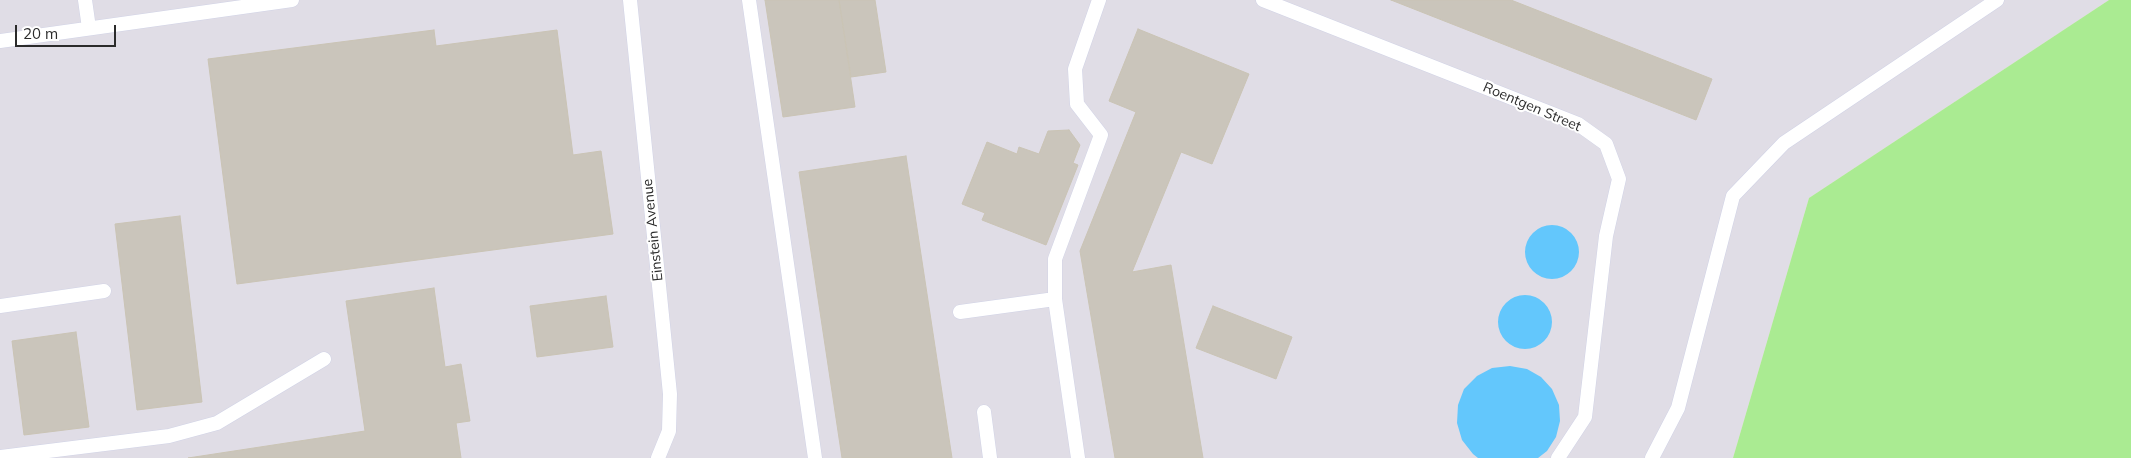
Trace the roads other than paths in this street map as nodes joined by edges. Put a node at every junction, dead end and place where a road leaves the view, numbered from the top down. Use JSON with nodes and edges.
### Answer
{"nodes":[{"id":1,"x":85,"y":0,"type":"edge"},
{"id":2,"x":292,"y":0,"type":"edge"},
{"id":3,"x":630,"y":0,"type":"edge"},
{"id":4,"x":749,"y":0,"type":"edge"},
{"id":5,"x":1099,"y":0,"type":"edge"},
{"id":6,"x":1263,"y":0,"type":"edge"},
{"id":7,"x":1998,"y":0,"type":"edge"},
{"id":8,"x":90,"y":28,"type":"junction"},
{"id":9,"x":0,"y":42,"type":"edge"},
{"id":10,"x":104,"y":291,"type":"dead end"},
{"id":11,"x":1056,"y":299,"type":"junction"},
{"id":12,"x":0,"y":306,"type":"edge"},
{"id":13,"x":960,"y":312,"type":"dead end"},
{"id":14,"x":324,"y":359,"type":"dead end"},
{"id":15,"x":984,"y":412,"type":"dead end"},
{"id":16,"x":0,"y":456,"type":"edge"},
{"id":17,"x":658,"y":458,"type":"edge"},
{"id":18,"x":815,"y":458,"type":"edge"},
{"id":19,"x":990,"y":458,"type":"edge"},
{"id":20,"x":1078,"y":458,"type":"edge"},
{"id":21,"x":1558,"y":458,"type":"edge"},
{"id":22,"x":1652,"y":458,"type":"edge"}],
"edges":[{"from":1,"to":8,"type":"lane"},
{"from":2,"to":8,"type":"lane"},
{"from":3,"to":17,"type":"lane","name":"Einstein Avenue"},
{"from":4,"to":18,"type":"lane"},
{"from":5,"to":11,"type":"lane"},
{"from":6,"to":21,"type":"lane","name":"Roentgen Street"},
{"from":7,"to":22,"type":"lane"},
{"from":8,"to":9,"type":"lane"},
{"from":10,"to":12,"type":"lane"},
{"from":11,"to":13,"type":"lane"},
{"from":11,"to":20,"type":"lane"},
{"from":14,"to":16,"type":"lane"},
{"from":15,"to":19,"type":"lane"}]}
